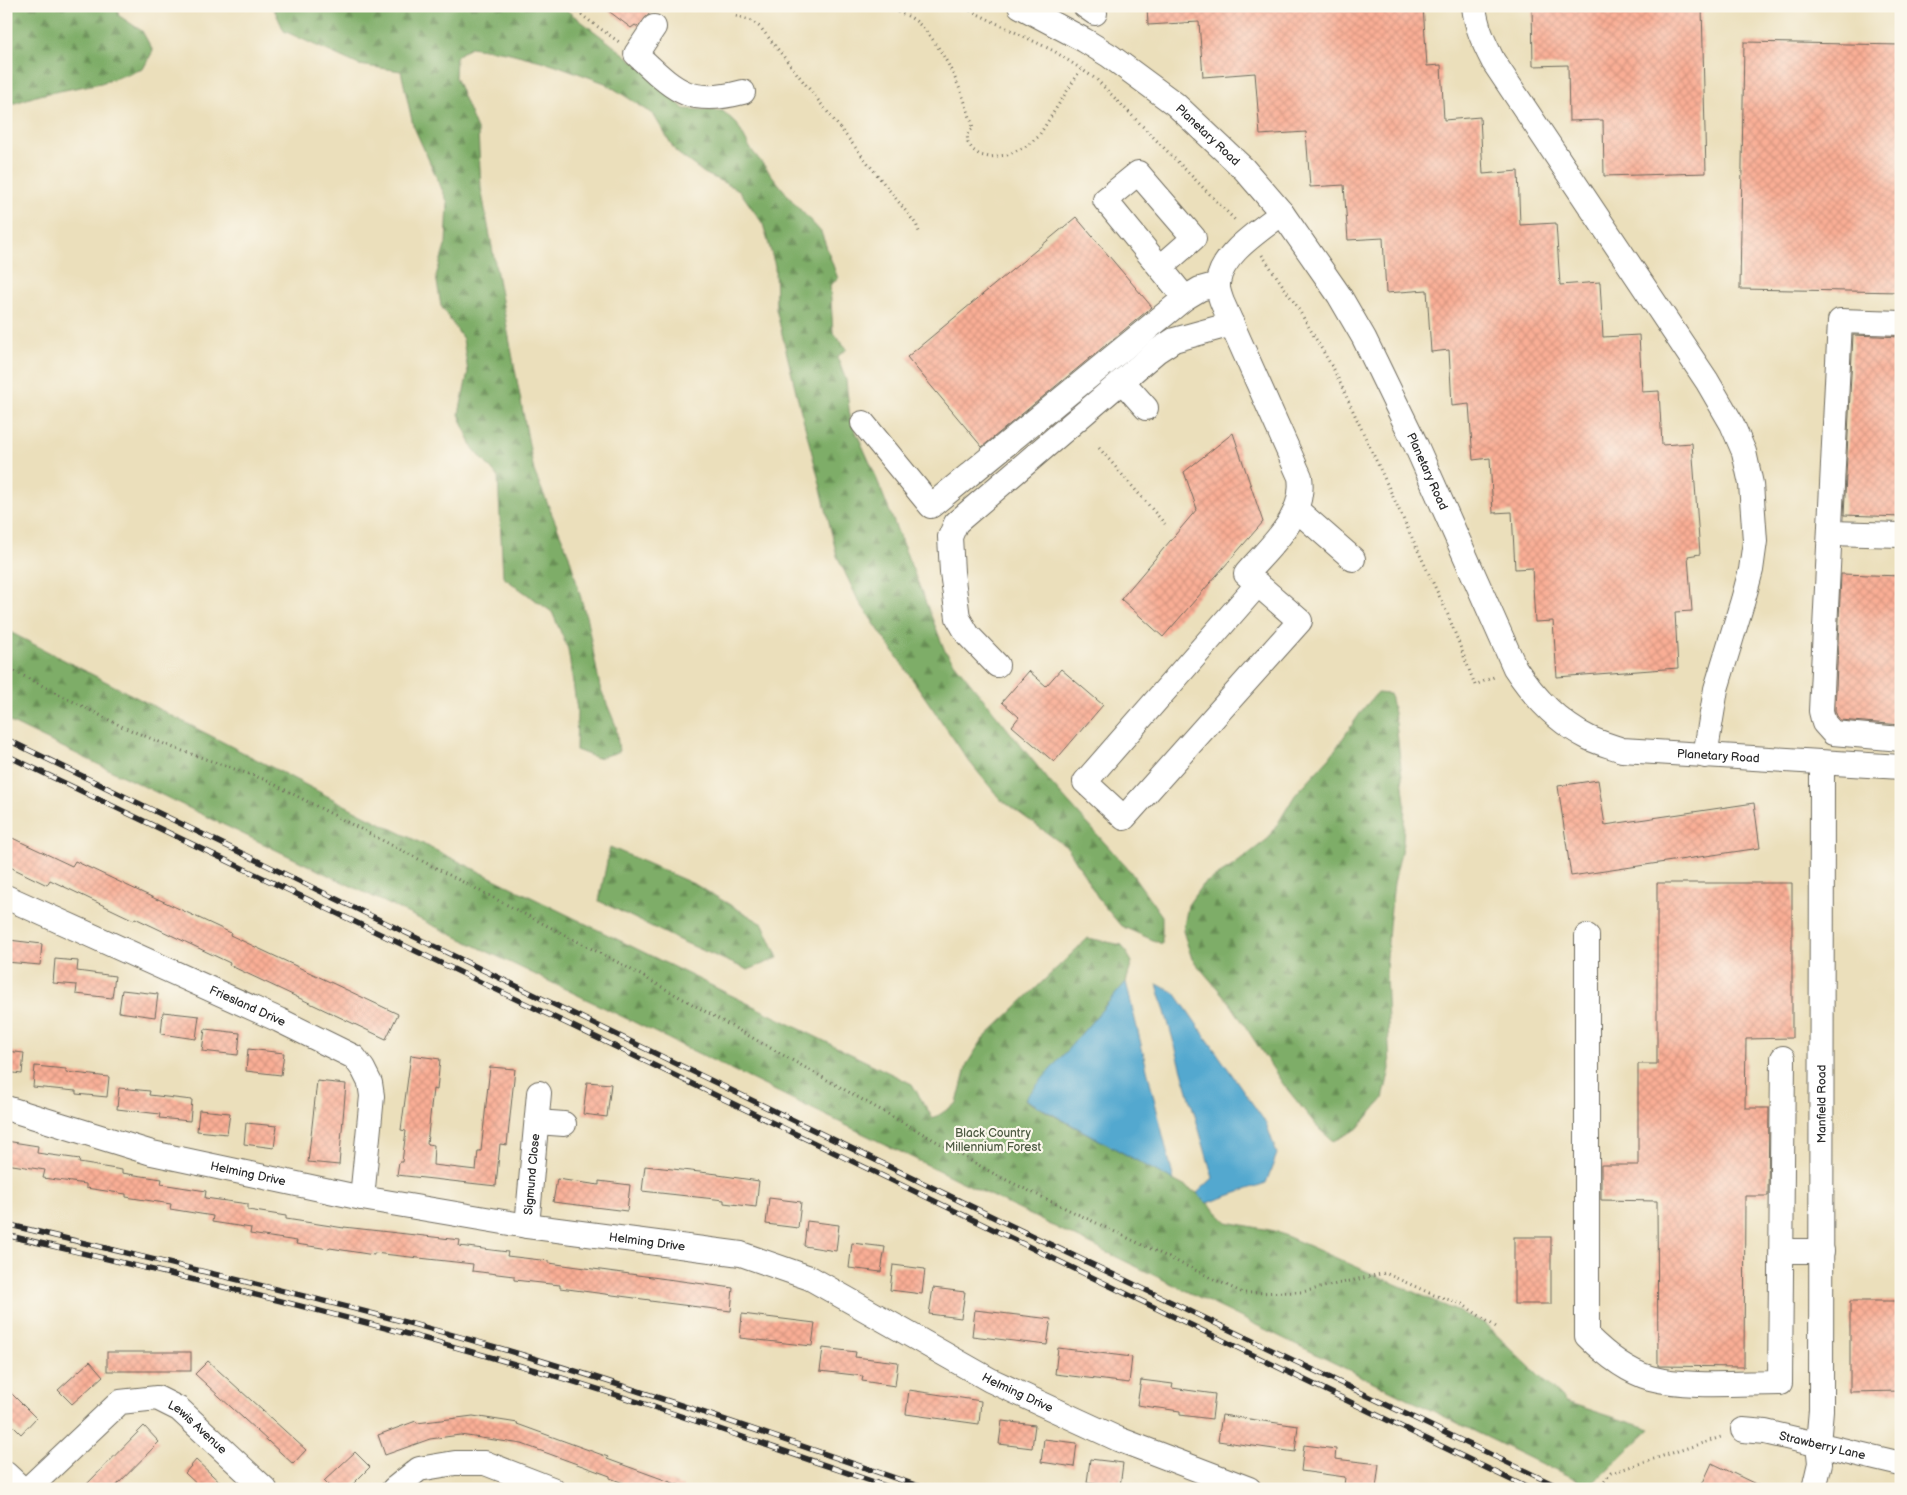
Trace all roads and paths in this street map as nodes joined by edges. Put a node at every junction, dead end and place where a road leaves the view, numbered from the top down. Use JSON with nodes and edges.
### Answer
{"nodes":[{"id":1,"x":569,"y":6,"type":"edge"},
{"id":2,"x":884,"y":6,"type":"edge"},
{"id":3,"x":962,"y":6,"type":"edge"},
{"id":4,"x":1020,"y":6,"type":"edge"},
{"id":5,"x":1474,"y":6,"type":"edge"},
{"id":6,"x":736,"y":16,"type":"dead end"},
{"id":7,"x":654,"y":27,"type":"dead end"},
{"id":8,"x":636,"y":54,"type":"junction"},
{"id":9,"x":1081,"y":68,"type":"junction"},
{"id":10,"x":743,"y":92,"type":"dead end"},
{"id":11,"x":1282,"y":213,"type":"junction"},
{"id":12,"x":920,"y":234,"type":"dead end"},
{"id":13,"x":1250,"y":239,"type":"junction"},
{"id":14,"x":1161,"y":267,"type":"dead end"},
{"id":15,"x":1218,"y":284,"type":"junction"},
{"id":16,"x":1185,"y":298,"type":"junction"},
{"id":17,"x":1901,"y":323,"type":"edge"},
{"id":18,"x":1232,"y":324,"type":"junction"},
{"id":19,"x":1122,"y":382,"type":"junction"},
{"id":20,"x":1146,"y":408,"type":"dead end"},
{"id":21,"x":863,"y":423,"type":"dead end"},
{"id":22,"x":1098,"y":448,"type":"dead end"},
{"id":23,"x":1297,"y":510,"type":"junction"},
{"id":24,"x":1164,"y":524,"type":"dead end"},
{"id":25,"x":1830,"y":533,"type":"junction"},
{"id":26,"x":1901,"y":536,"type":"edge"},
{"id":27,"x":1353,"y":560,"type":"dead end"},
{"id":28,"x":1258,"y":584,"type":"junction"},
{"id":29,"x":997,"y":665,"type":"dead end"},
{"id":30,"x":6,"y":667,"type":"edge"},
{"id":31,"x":1475,"y":685,"type":"dead end"},
{"id":32,"x":1901,"y":739,"type":"edge"},
{"id":33,"x":1705,"y":756,"type":"junction"},
{"id":34,"x":1822,"y":763,"type":"junction"},
{"id":35,"x":1901,"y":767,"type":"edge"},
{"id":36,"x":6,"y":897,"type":"edge"},
{"id":37,"x":1587,"y":936,"type":"dead end"},
{"id":38,"x":1783,"y":1058,"type":"dead end"},
{"id":39,"x":540,"y":1093,"type":"dead end"},
{"id":40,"x":6,"y":1108,"type":"edge"},
{"id":41,"x":537,"y":1122,"type":"junction"},
{"id":42,"x":564,"y":1124,"type":"dead end"},
{"id":43,"x":362,"y":1198,"type":"junction"},
{"id":44,"x":528,"y":1226,"type":"junction"},
{"id":45,"x":1782,"y":1250,"type":"junction"},
{"id":46,"x":1822,"y":1251,"type":"junction"},
{"id":47,"x":1499,"y":1329,"type":"dead end"},
{"id":48,"x":1743,"y":1430,"type":"joint"},
{"id":49,"x":1818,"y":1444,"type":"junction"},
{"id":50,"x":1901,"y":1464,"type":"edge"},
{"id":51,"x":6,"y":1474,"type":"edge"},
{"id":52,"x":22,"y":1489,"type":"edge"},
{"id":53,"x":28,"y":1489,"type":"edge"},
{"id":54,"x":265,"y":1489,"type":"edge"},
{"id":55,"x":394,"y":1489,"type":"edge"},
{"id":56,"x":552,"y":1489,"type":"edge"},
{"id":57,"x":1249,"y":1489,"type":"edge"},
{"id":58,"x":1598,"y":1489,"type":"edge"},
{"id":59,"x":1814,"y":1489,"type":"edge"}],
"edges":[{"from":1,"to":8,"type":"path"},
{"from":2,"to":9,"type":"path"},
{"from":3,"to":9,"type":"path"},
{"from":4,"to":11,"type":"street","name":"Planetary Road"},
{"from":5,"to":33,"type":"street"},
{"from":6,"to":12,"type":"path"},
{"from":7,"to":8,"type":"street"},
{"from":8,"to":10,"type":"street"},
{"from":9,"to":13,"type":"path"},
{"from":11,"to":13,"type":"street"},
{"from":11,"to":33,"type":"street","name":"Planetary Road"},
{"from":13,"to":15,"type":"street"},
{"from":13,"to":31,"type":"path"},
{"from":14,"to":16,"type":"street"},
{"from":15,"to":16,"type":"street"},
{"from":15,"to":18,"type":"street"},
{"from":16,"to":21,"type":"street"},
{"from":17,"to":25,"type":"street"},
{"from":18,"to":19,"type":"street"},
{"from":18,"to":23,"type":"street"},
{"from":19,"to":20,"type":"street"},
{"from":19,"to":29,"type":"street"},
{"from":22,"to":24,"type":"path"},
{"from":23,"to":27,"type":"street"},
{"from":23,"to":28,"type":"street"},
{"from":25,"to":26,"type":"street"},
{"from":25,"to":32,"type":"street"},
{"from":28,"to":28,"type":"street"},
{"from":30,"to":47,"type":"path"},
{"from":33,"to":34,"type":"street","name":"Planetary Road"},
{"from":34,"to":35,"type":"street","name":"Planetary Road"},
{"from":34,"to":46,"type":"street","name":"Manfield Road"},
{"from":36,"to":43,"type":"street","name":"Friesland Drive"},
{"from":37,"to":45,"type":"street"},
{"from":38,"to":45,"type":"street"},
{"from":39,"to":41,"type":"street","name":"Sigmund Close"},
{"from":40,"to":43,"type":"street","name":"Helming Drive"},
{"from":41,"to":42,"type":"street","name":"Sigmund Close"},
{"from":41,"to":44,"type":"street","name":"Sigmund Close"},
{"from":43,"to":44,"type":"street","name":"Helming Drive"},
{"from":44,"to":57,"type":"street","name":"Helming Drive"},
{"from":45,"to":46,"type":"street"},
{"from":46,"to":49,"type":"street","name":"Manfield Road"},
{"from":48,"to":49,"type":"street","name":"Strawberry Lane"},
{"from":48,"to":58,"type":"path"},
{"from":49,"to":50,"type":"street","name":"Strawberry Lane"},
{"from":49,"to":59,"type":"street","name":"Manfield Road"},
{"from":51,"to":52,"type":"street"},
{"from":53,"to":54,"type":"street","name":"Lewis Avenue"},
{"from":55,"to":56,"type":"street"}]}
